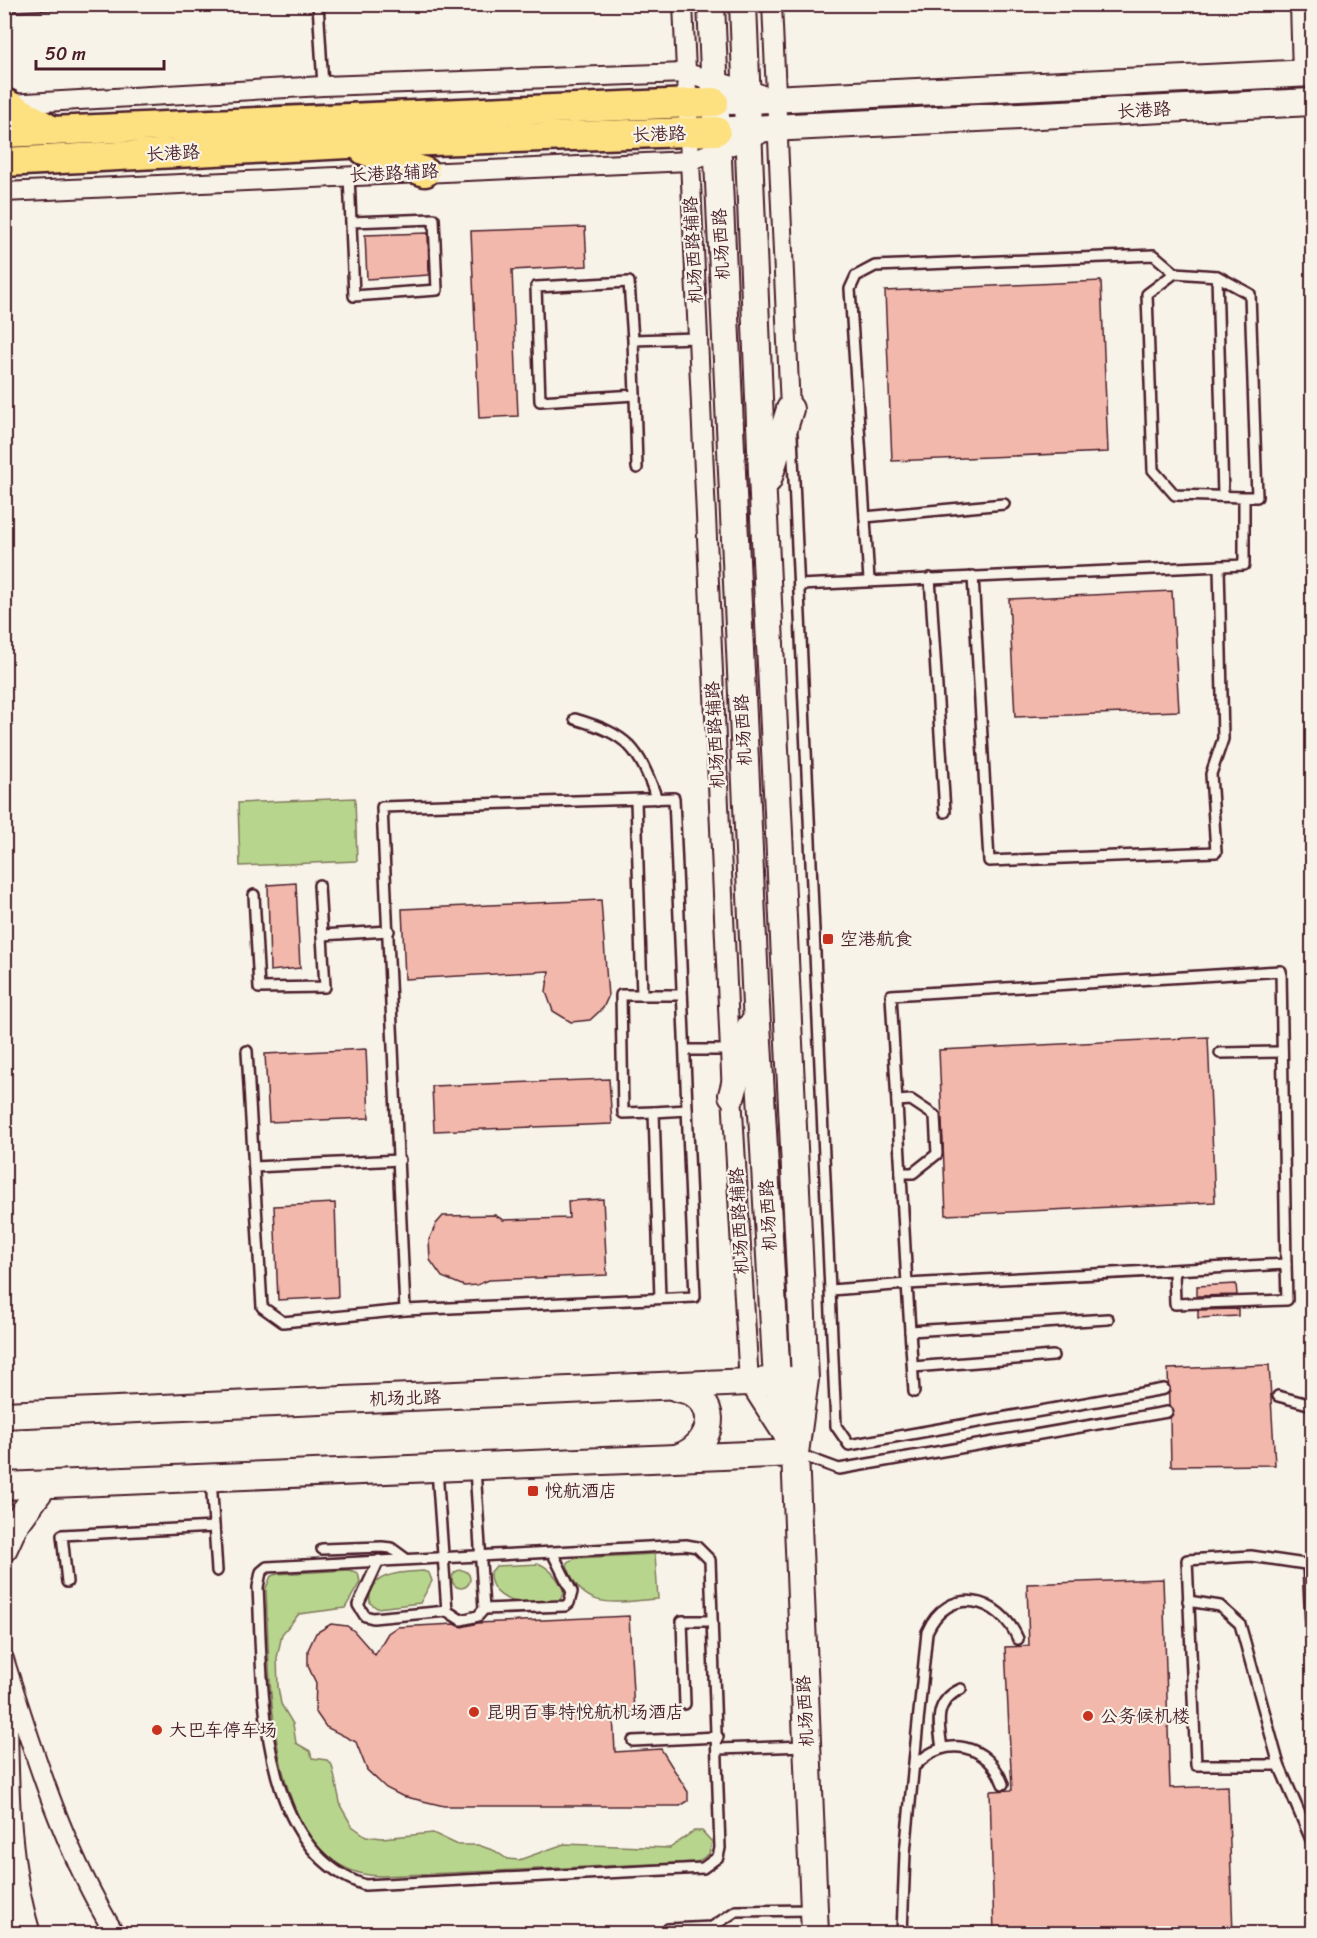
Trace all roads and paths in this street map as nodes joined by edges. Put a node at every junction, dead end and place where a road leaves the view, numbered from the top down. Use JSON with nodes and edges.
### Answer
{"nodes":[{"id":1,"x":52,"y":4,"type":"edge"},
{"id":2,"x":318,"y":4,"type":"edge"},
{"id":3,"x":683,"y":4,"type":"edge"},
{"id":4,"x":711,"y":4,"type":"edge"},
{"id":5,"x":743,"y":4,"type":"edge"},
{"id":6,"x":772,"y":4,"type":"edge"},
{"id":7,"x":1300,"y":4,"type":"edge"},
{"id":8,"x":4,"y":6,"type":"edge"},
{"id":9,"x":686,"y":73,"type":"junction"},
{"id":10,"x":1307,"y":74,"type":"edge"},
{"id":11,"x":323,"y":86,"type":"junction"},
{"id":12,"x":714,"y":91,"type":"junction"},
{"id":13,"x":747,"y":95,"type":"junction"},
{"id":14,"x":777,"y":98,"type":"junction"},
{"id":15,"x":1312,"y":102,"type":"edge"},
{"id":16,"x":686,"y":103,"type":"junction"},
{"id":17,"x":6,"y":104,"type":"edge"},
{"id":18,"x":778,"y":128,"type":"junction"},
{"id":19,"x":53,"y":131,"type":"junction"},
{"id":20,"x":4,"y":133,"type":"edge"},
{"id":21,"x":748,"y":134,"type":"junction"},
{"id":22,"x":716,"y":141,"type":"junction"},
{"id":23,"x":348,"y":144,"type":"junction"},
{"id":24,"x":688,"y":147,"type":"junction"},
{"id":25,"x":4,"y":162,"type":"edge"},
{"id":26,"x":425,"y":172,"type":"junction"},
{"id":27,"x":349,"y":175,"type":"junction"},
{"id":28,"x":4,"y":192,"type":"edge"},
{"id":29,"x":351,"y":222,"type":"junction"},
{"id":30,"x":1175,"y":273,"type":"junction"},
{"id":31,"x":1217,"y":276,"type":"junction"},
{"id":32,"x":697,"y":338,"type":"junction"},
{"id":33,"x":633,"y":340,"type":"junction"},
{"id":34,"x":635,"y":395,"type":"junction"},
{"id":35,"x":790,"y":409,"type":"junction"},
{"id":36,"x":637,"y":468,"type":"dead end"},
{"id":37,"x":1223,"y":496,"type":"junction"},
{"id":38,"x":763,"y":497,"type":"junction"},
{"id":39,"x":1244,"y":497,"type":"junction"},
{"id":40,"x":1004,"y":504,"type":"dead end"},
{"id":41,"x":865,"y":517,"type":"junction"},
{"id":42,"x":1220,"y":566,"type":"junction"},
{"id":43,"x":973,"y":576,"type":"junction"},
{"id":44,"x":930,"y":578,"type":"junction"},
{"id":45,"x":869,"y":580,"type":"junction"},
{"id":46,"x":799,"y":585,"type":"junction"},
{"id":47,"x":574,"y":719,"type":"dead end"},
{"id":48,"x":657,"y":799,"type":"junction"},
{"id":49,"x":636,"y":800,"type":"junction"},
{"id":50,"x":945,"y":813,"type":"dead end"},
{"id":51,"x":319,"y":885,"type":"dead end"},
{"id":52,"x":254,"y":895,"type":"dead end"},
{"id":53,"x":389,"y":931,"type":"junction"},
{"id":54,"x":322,"y":935,"type":"junction"},
{"id":55,"x":682,"y":994,"type":"junction"},
{"id":56,"x":642,"y":995,"type":"junction"},
{"id":57,"x":756,"y":1006,"type":"junction"},
{"id":58,"x":686,"y":1050,"type":"junction"},
{"id":59,"x":730,"y":1050,"type":"junction"},
{"id":60,"x":247,"y":1051,"type":"dead end"},
{"id":61,"x":1282,"y":1052,"type":"junction"},
{"id":62,"x":1220,"y":1053,"type":"dead end"},
{"id":63,"x":732,"y":1095,"type":"junction"},
{"id":64,"x":897,"y":1101,"type":"junction"},
{"id":65,"x":687,"y":1110,"type":"junction"},
{"id":66,"x":654,"y":1112,"type":"junction"},
{"id":67,"x":400,"y":1160,"type":"junction"},
{"id":68,"x":254,"y":1167,"type":"junction"},
{"id":69,"x":901,"y":1173,"type":"junction"},
{"id":70,"x":1286,"y":1264,"type":"junction"},
{"id":71,"x":1174,"y":1270,"type":"junction"},
{"id":72,"x":906,"y":1284,"type":"junction"},
{"id":73,"x":831,"y":1290,"type":"junction"},
{"id":74,"x":660,"y":1298,"type":"junction"},
{"id":75,"x":405,"y":1310,"type":"junction"},
{"id":76,"x":1108,"y":1319,"type":"dead end"},
{"id":77,"x":910,"y":1331,"type":"junction"},
{"id":78,"x":1053,"y":1356,"type":"dead end"},
{"id":79,"x":913,"y":1367,"type":"junction"},
{"id":80,"x":805,"y":1379,"type":"junction"},
{"id":81,"x":777,"y":1382,"type":"junction"},
{"id":82,"x":749,"y":1383,"type":"junction"},
{"id":83,"x":675,"y":1387,"type":"junction"},
{"id":84,"x":1164,"y":1389,"type":"dead end"},
{"id":85,"x":914,"y":1392,"type":"dead end"},
{"id":86,"x":1278,"y":1396,"type":"dead end"},
{"id":87,"x":1312,"y":1405,"type":"edge"},
{"id":88,"x":1167,"y":1412,"type":"dead end"},
{"id":89,"x":4,"y":1415,"type":"edge"},
{"id":90,"x":795,"y":1453,"type":"junction"},
{"id":91,"x":676,"y":1458,"type":"junction"},
{"id":92,"x":475,"y":1466,"type":"junction"},
{"id":93,"x":437,"y":1468,"type":"junction"},
{"id":94,"x":211,"y":1478,"type":"junction"},
{"id":95,"x":44,"y":1485,"type":"junction"},
{"id":96,"x":4,"y":1486,"type":"edge"},
{"id":97,"x":214,"y":1527,"type":"junction"},
{"id":98,"x":4,"y":1548,"type":"edge"},
{"id":99,"x":322,"y":1549,"type":"dead end"},
{"id":100,"x":552,"y":1552,"type":"junction"},
{"id":101,"x":479,"y":1555,"type":"junction"},
{"id":102,"x":442,"y":1557,"type":"junction"},
{"id":103,"x":406,"y":1558,"type":"junction"},
{"id":104,"x":379,"y":1560,"type":"junction"},
{"id":105,"x":1310,"y":1565,"type":"edge"},
{"id":106,"x":217,"y":1571,"type":"dead end"},
{"id":107,"x":67,"y":1582,"type":"dead end"},
{"id":108,"x":1188,"y":1601,"type":"junction"},
{"id":109,"x":484,"y":1609,"type":"junction"},
{"id":110,"x":447,"y":1611,"type":"junction"},
{"id":111,"x":712,"y":1621,"type":"junction"},
{"id":112,"x":1018,"y":1639,"type":"dead end"},
{"id":113,"x":1312,"y":1643,"type":"edge"},
{"id":114,"x":4,"y":1659,"type":"edge"},
{"id":115,"x":962,"y":1689,"type":"dead end"},
{"id":116,"x":685,"y":1704,"type":"dead end"},
{"id":117,"x":4,"y":1716,"type":"edge"},
{"id":118,"x":718,"y":1737,"type":"junction"},
{"id":119,"x":633,"y":1741,"type":"dead end"},
{"id":120,"x":807,"y":1746,"type":"junction"},
{"id":121,"x":942,"y":1748,"type":"junction"},
{"id":122,"x":718,"y":1749,"type":"junction"},
{"id":123,"x":916,"y":1765,"type":"junction"},
{"id":124,"x":1279,"y":1765,"type":"junction"},
{"id":125,"x":1004,"y":1784,"type":"dead end"},
{"id":126,"x":5,"y":1814,"type":"edge"},
{"id":127,"x":1312,"y":1842,"type":"edge"},
{"id":128,"x":814,"y":1922,"type":"edge"},
{"id":129,"x":27,"y":1934,"type":"edge"},
{"id":130,"x":115,"y":1934,"type":"edge"},
{"id":131,"x":668,"y":1934,"type":"edge"},
{"id":132,"x":902,"y":1934,"type":"edge"}],
"edges":[{"from":1,"to":8,"type":"lane"},
{"from":2,"to":11,"type":"lane"},
{"from":3,"to":9,"type":"street","name":"机场西路辅路"},
{"from":4,"to":12,"type":"main road","name":"机场西路"},
{"from":5,"to":13,"type":"main road","name":"机场西路"},
{"from":6,"to":14,"type":"street"},
{"from":7,"to":10,"type":"street"},
{"from":9,"to":11,"type":"street"},
{"from":9,"to":12,"type":"street"},
{"from":9,"to":16,"type":"street","name":"机场西路辅路"},
{"from":10,"to":14,"type":"main road","name":"长港路"},
{"from":11,"to":17,"type":"street"},
{"from":12,"to":13,"type":"main road","name":"长港路"},
{"from":12,"to":16,"type":"main road","name":"长港路"},
{"from":12,"to":22,"type":"main road","name":"机场西路"},
{"from":13,"to":14,"type":"main road","name":"长港路"},
{"from":13,"to":21,"type":"main road","name":"机场西路"},
{"from":14,"to":18,"type":"street"},
{"from":15,"to":18,"type":"main road","name":"长港路"},
{"from":16,"to":19,"type":"main road","name":"长港路"},
{"from":16,"to":24,"type":"street","name":"机场西路辅路"},
{"from":17,"to":19,"type":"main road"},
{"from":18,"to":21,"type":"main road","name":"长港路"},
{"from":18,"to":35,"type":"street"},
{"from":19,"to":20,"type":"main road","name":"长港路"},
{"from":21,"to":22,"type":"main road","name":"长港路"},
{"from":21,"to":38,"type":"main road","name":"机场西路"},
{"from":22,"to":24,"type":"main road","name":"长港路"},
{"from":22,"to":57,"type":"main road","name":"机场西路"},
{"from":23,"to":24,"type":"main road","name":"长港路"},
{"from":23,"to":25,"type":"main road","name":"长港路"},
{"from":23,"to":26,"type":"main road"},
{"from":24,"to":26,"type":"street","name":"长港路辅路"},
{"from":24,"to":32,"type":"street","name":"机场西路辅路"},
{"from":26,"to":27,"type":"street","name":"长港路辅路"},
{"from":27,"to":28,"type":"street","name":"长港路辅路"},
{"from":27,"to":29,"type":"lane"},
{"from":29,"to":29,"type":"lane"},
{"from":30,"to":31,"type":"lane"},
{"from":30,"to":37,"type":"lane"},
{"from":30,"to":41,"type":"lane"},
{"from":31,"to":37,"type":"lane"},
{"from":31,"to":39,"type":"lane"},
{"from":32,"to":33,"type":"lane"},
{"from":32,"to":59,"type":"street","name":"机场西路辅路"},
{"from":33,"to":34,"type":"lane"},
{"from":33,"to":34,"type":"lane"},
{"from":34,"to":36,"type":"lane"},
{"from":35,"to":38,"type":"main road"},
{"from":35,"to":46,"type":"lane"},
{"from":37,"to":39,"type":"lane"},
{"from":38,"to":80,"type":"main road","name":"机场西路"},
{"from":39,"to":42,"type":"lane"},
{"from":40,"to":41,"type":"lane"},
{"from":41,"to":45,"type":"lane"},
{"from":42,"to":43,"type":"lane"},
{"from":42,"to":43,"type":"lane"},
{"from":43,"to":44,"type":"lane"},
{"from":44,"to":45,"type":"lane"},
{"from":44,"to":50,"type":"lane"},
{"from":45,"to":46,"type":"lane"},
{"from":46,"to":73,"type":"lane"},
{"from":47,"to":48,"type":"lane"},
{"from":48,"to":49,"type":"lane"},
{"from":48,"to":55,"type":"lane"},
{"from":49,"to":53,"type":"lane"},
{"from":49,"to":56,"type":"lane"},
{"from":51,"to":54,"type":"lane"},
{"from":52,"to":54,"type":"lane"},
{"from":53,"to":54,"type":"lane"},
{"from":53,"to":67,"type":"lane"},
{"from":55,"to":56,"type":"lane"},
{"from":55,"to":58,"type":"lane"},
{"from":56,"to":66,"type":"lane"},
{"from":57,"to":63,"type":"main road"},
{"from":57,"to":81,"type":"main road","name":"机场西路"},
{"from":58,"to":59,"type":"lane"},
{"from":58,"to":65,"type":"lane"},
{"from":59,"to":63,"type":"street","name":"机场西路辅路"},
{"from":60,"to":68,"type":"lane"},
{"from":61,"to":62,"type":"lane"},
{"from":61,"to":64,"type":"lane"},
{"from":61,"to":70,"type":"lane"},
{"from":63,"to":82,"type":"street","name":"机场西路辅路"},
{"from":64,"to":69,"type":"lane"},
{"from":64,"to":69,"type":"lane"},
{"from":65,"to":66,"type":"lane"},
{"from":65,"to":74,"type":"lane"},
{"from":66,"to":74,"type":"lane"},
{"from":67,"to":68,"type":"lane"},
{"from":67,"to":75,"type":"lane"},
{"from":68,"to":75,"type":"lane"},
{"from":69,"to":72,"type":"lane"},
{"from":70,"to":71,"type":"lane"},
{"from":70,"to":71,"type":"lane"},
{"from":71,"to":72,"type":"lane"},
{"from":72,"to":73,"type":"lane"},
{"from":72,"to":77,"type":"lane"},
{"from":73,"to":84,"type":"lane"},
{"from":74,"to":75,"type":"lane"},
{"from":76,"to":77,"type":"lane"},
{"from":77,"to":79,"type":"lane"},
{"from":78,"to":79,"type":"lane"},
{"from":79,"to":85,"type":"lane"},
{"from":80,"to":81,"type":"main road","name":"机场北路"},
{"from":80,"to":90,"type":"main road","name":"机场西路"},
{"from":81,"to":82,"type":"main road","name":"机场北路"},
{"from":81,"to":90,"type":"main road","name":"机场西路"},
{"from":82,"to":83,"type":"main road","name":"机场北路"},
{"from":82,"to":90,"type":"street","name":"机场西路辅路"},
{"from":83,"to":89,"type":"main road","name":"机场北路"},
{"from":83,"to":91,"type":"main road"},
{"from":86,"to":87,"type":"lane"},
{"from":88,"to":90,"type":"lane"},
{"from":90,"to":91,"type":"main road"},
{"from":90,"to":120,"type":"main road","name":"机场西路"},
{"from":91,"to":92,"type":"main road"},
{"from":92,"to":93,"type":"main road"},
{"from":92,"to":101,"type":"lane"},
{"from":93,"to":94,"type":"main road"},
{"from":93,"to":102,"type":"lane"},
{"from":94,"to":95,"type":"main road"},
{"from":94,"to":97,"type":"lane"},
{"from":95,"to":96,"type":"main road"},
{"from":95,"to":98,"type":"main road"},
{"from":97,"to":106,"type":"lane"},
{"from":97,"to":107,"type":"lane"},
{"from":99,"to":103,"type":"lane"},
{"from":100,"to":101,"type":"lane"},
{"from":100,"to":109,"type":"lane"},
{"from":100,"to":111,"type":"lane"},
{"from":101,"to":102,"type":"lane"},
{"from":101,"to":109,"type":"lane"},
{"from":102,"to":103,"type":"lane"},
{"from":102,"to":110,"type":"lane"},
{"from":103,"to":104,"type":"lane"},
{"from":104,"to":110,"type":"lane"},
{"from":104,"to":122,"type":"lane"},
{"from":105,"to":108,"type":"lane"},
{"from":105,"to":113,"type":"lane"},
{"from":108,"to":124,"type":"lane"},
{"from":108,"to":124,"type":"lane"},
{"from":109,"to":110,"type":"lane"},
{"from":111,"to":116,"type":"lane"},
{"from":111,"to":118,"type":"lane"},
{"from":112,"to":123,"type":"lane"},
{"from":114,"to":130,"type":"street"},
{"from":115,"to":121,"type":"lane"},
{"from":117,"to":126,"type":"main road"},
{"from":118,"to":119,"type":"lane"},
{"from":118,"to":122,"type":"lane"},
{"from":120,"to":122,"type":"lane"},
{"from":120,"to":128,"type":"main road","name":"机场西路"},
{"from":121,"to":123,"type":"lane"},
{"from":121,"to":125,"type":"lane"},
{"from":123,"to":132,"type":"lane"},
{"from":124,"to":127,"type":"lane"},
{"from":126,"to":129,"type":"main road"},
{"from":128,"to":131,"type":"lane"}]}
